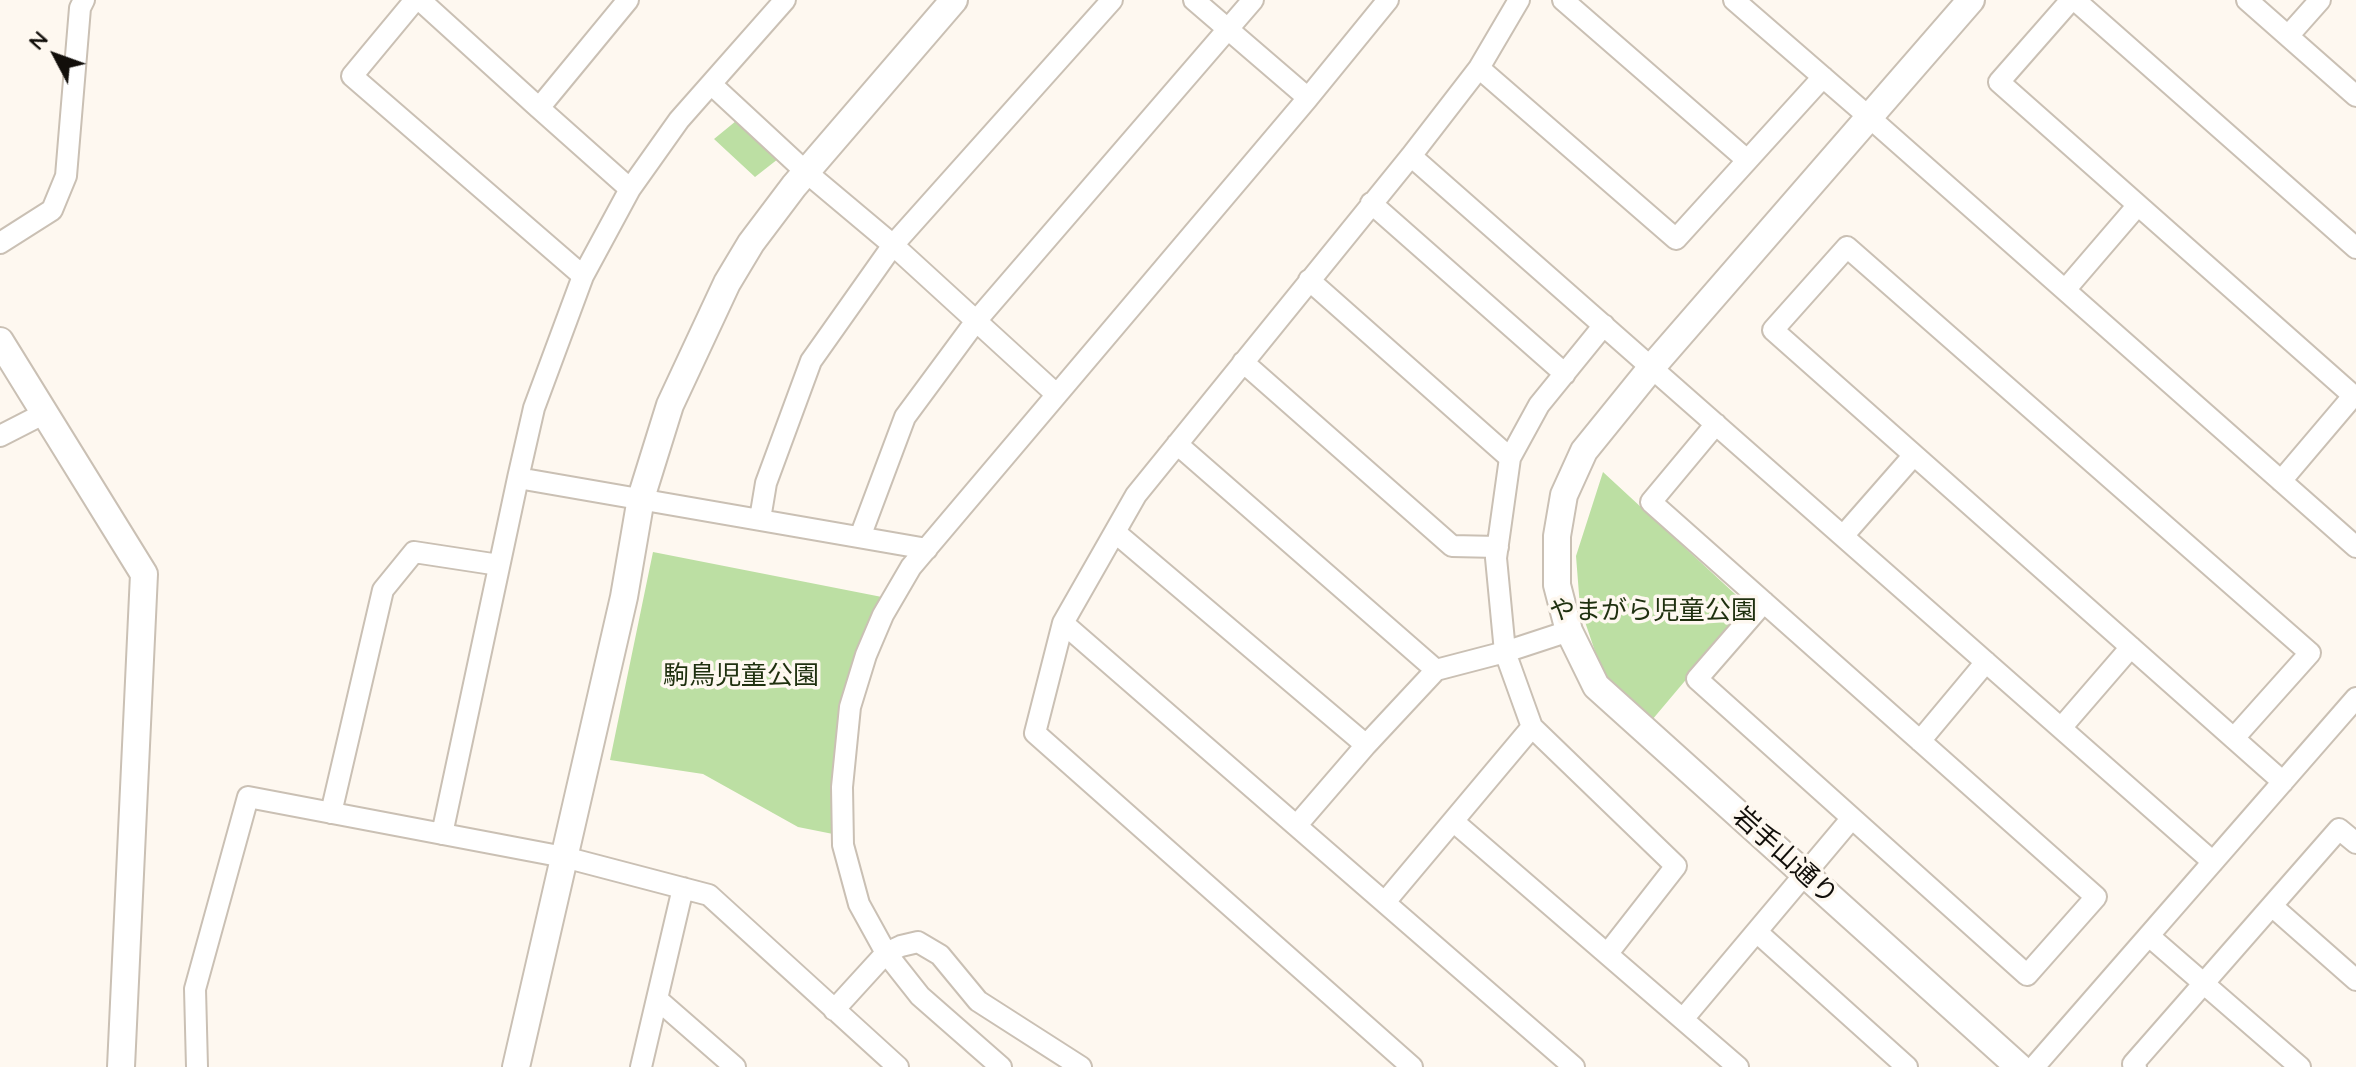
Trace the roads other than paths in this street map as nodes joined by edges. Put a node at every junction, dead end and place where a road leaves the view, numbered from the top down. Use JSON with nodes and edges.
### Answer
{"nodes":[{"id":1,"x":84,"y":0,"type":"edge"},
{"id":2,"x":417,"y":0,"type":"edge"},
{"id":3,"x":628,"y":0,"type":"edge"},
{"id":4,"x":785,"y":0,"type":"edge"},
{"id":5,"x":954,"y":0,"type":"edge"},
{"id":6,"x":1112,"y":0,"type":"edge"},
{"id":7,"x":1194,"y":0,"type":"edge"},
{"id":8,"x":1253,"y":0,"type":"edge"},
{"id":9,"x":1388,"y":0,"type":"edge"},
{"id":10,"x":1519,"y":0,"type":"edge"},
{"id":11,"x":1563,"y":0,"type":"edge"},
{"id":12,"x":1734,"y":0,"type":"edge"},
{"id":13,"x":1971,"y":0,"type":"edge"},
{"id":14,"x":2073,"y":0,"type":"edge"},
{"id":15,"x":2247,"y":0,"type":"edge"},
{"id":16,"x":2320,"y":0,"type":"edge"},
{"id":17,"x":1228,"y":29,"type":"junction"},
{"id":18,"x":2288,"y":36,"type":"junction"},
{"id":19,"x":1479,"y":68,"type":"junction"},
{"id":20,"x":1823,"y":77,"type":"junction"},
{"id":21,"x":711,"y":84,"type":"junction"},
{"id":22,"x":2356,"y":96,"type":"edge"},
{"id":23,"x":1308,"y":98,"type":"junction"},
{"id":24,"x":539,"y":108,"type":"junction"},
{"id":25,"x":1869,"y":117,"type":"junction"},
{"id":26,"x":1411,"y":156,"type":"junction"},
{"id":27,"x":1747,"y":160,"type":"junction"},
{"id":28,"x":806,"y":172,"type":"junction"},
{"id":29,"x":630,"y":189,"type":"junction"},
{"id":30,"x":1371,"y":203,"type":"junction"},
{"id":31,"x":2138,"y":205,"type":"junction"},
{"id":32,"x":0,"y":243,"type":"edge"},
{"id":33,"x":893,"y":245,"type":"junction"},
{"id":34,"x":2356,"y":248,"type":"edge"},
{"id":35,"x":583,"y":276,"type":"junction"},
{"id":36,"x":1309,"y":280,"type":"junction"},
{"id":37,"x":2065,"y":290,"type":"junction"},
{"id":38,"x":976,"y":321,"type":"junction"},
{"id":39,"x":1604,"y":325,"type":"junction"},
{"id":40,"x":0,"y":341,"type":"edge"},
{"id":41,"x":1243,"y":362,"type":"junction"},
{"id":42,"x":1652,"y":367,"type":"junction"},
{"id":43,"x":1565,"y":374,"type":"junction"},
{"id":44,"x":1056,"y":394,"type":"junction"},
{"id":45,"x":2355,"y":396,"type":"edge"},
{"id":46,"x":45,"y":413,"type":"junction"},
{"id":47,"x":1716,"y":424,"type":"junction"},
{"id":48,"x":0,"y":436,"type":"edge"},
{"id":49,"x":1177,"y":444,"type":"junction"},
{"id":50,"x":1914,"y":455,"type":"junction"},
{"id":51,"x":1510,"y":458,"type":"junction"},
{"id":52,"x":518,"y":478,"type":"junction"},
{"id":53,"x":2281,"y":481,"type":"junction"},
{"id":54,"x":641,"y":498,"type":"junction"},
{"id":55,"x":760,"y":519,"type":"junction"},
{"id":56,"x":1116,"y":533,"type":"junction"},
{"id":57,"x":1843,"y":536,"type":"junction"},
{"id":58,"x":860,"y":537,"type":"junction"},
{"id":59,"x":1498,"y":547,"type":"junction"},
{"id":60,"x":2356,"y":547,"type":"edge"},
{"id":61,"x":927,"y":549,"type":"junction"},
{"id":62,"x":499,"y":565,"type":"junction"},
{"id":63,"x":1764,"y":602,"type":"junction"},
{"id":64,"x":1063,"y":623,"type":"junction"},
{"id":65,"x":1569,"y":631,"type":"junction"},
{"id":66,"x":2131,"y":647,"type":"junction"},
{"id":67,"x":1505,"y":652,"type":"junction"},
{"id":68,"x":1986,"y":662,"type":"junction"},
{"id":69,"x":1436,"y":670,"type":"junction"},
{"id":70,"x":2356,"y":698,"type":"edge"},
{"id":71,"x":1532,"y":727,"type":"junction"},
{"id":72,"x":2061,"y":728,"type":"junction"},
{"id":73,"x":2234,"y":738,"type":"junction"},
{"id":74,"x":1920,"y":741,"type":"junction"},
{"id":75,"x":1366,"y":745,"type":"junction"},
{"id":76,"x":2283,"y":782,"type":"junction"},
{"id":77,"x":331,"y":813,"type":"junction"},
{"id":78,"x":1852,"y":818,"type":"junction"},
{"id":79,"x":1453,"y":821,"type":"junction"},
{"id":80,"x":1297,"y":825,"type":"junction"},
{"id":81,"x":442,"y":834,"type":"junction"},
{"id":82,"x":2356,"y":843,"type":"edge"},
{"id":83,"x":564,"y":857,"type":"junction"},
{"id":84,"x":2213,"y":862,"type":"junction"},
{"id":85,"x":1805,"y":875,"type":"junction"},
{"id":86,"x":683,"y":888,"type":"junction"},
{"id":87,"x":1385,"y":902,"type":"junction"},
{"id":88,"x":2272,"y":906,"type":"junction"},
{"id":89,"x":1758,"y":933,"type":"junction"},
{"id":90,"x":2149,"y":936,"type":"junction"},
{"id":91,"x":886,"y":953,"type":"junction"},
{"id":92,"x":1608,"y":953,"type":"junction"},
{"id":93,"x":2356,"y":980,"type":"edge"},
{"id":94,"x":2204,"y":983,"type":"junction"},
{"id":95,"x":657,"y":999,"type":"junction"},
{"id":96,"x":834,"y":1010,"type":"junction"},
{"id":97,"x":1683,"y":1019,"type":"junction"},
{"id":98,"x":121,"y":1067,"type":"edge"},
{"id":99,"x":197,"y":1067,"type":"edge"},
{"id":100,"x":516,"y":1067,"type":"edge"},
{"id":101,"x":641,"y":1067,"type":"edge"},
{"id":102,"x":735,"y":1067,"type":"edge"},
{"id":103,"x":898,"y":1067,"type":"edge"},
{"id":104,"x":1001,"y":1067,"type":"edge"},
{"id":105,"x":1081,"y":1067,"type":"edge"},
{"id":106,"x":1412,"y":1067,"type":"edge"},
{"id":107,"x":1574,"y":1067,"type":"edge"},
{"id":108,"x":1738,"y":1067,"type":"edge"},
{"id":109,"x":1907,"y":1067,"type":"edge"},
{"id":110,"x":2019,"y":1067,"type":"edge"},
{"id":111,"x":2034,"y":1067,"type":"edge"},
{"id":112,"x":2136,"y":1067,"type":"edge"},
{"id":113,"x":2300,"y":1067,"type":"edge"}],
"edges":[{"from":1,"to":32,"type":"street"},
{"from":2,"to":24,"type":"street"},
{"from":2,"to":35,"type":"street"},
{"from":3,"to":24,"type":"street"},
{"from":4,"to":21,"type":"street"},
{"from":5,"to":28,"type":"street"},
{"from":6,"to":33,"type":"street"},
{"from":7,"to":17,"type":"street"},
{"from":8,"to":17,"type":"street"},
{"from":9,"to":23,"type":"street"},
{"from":10,"to":19,"type":"street"},
{"from":11,"to":27,"type":"street"},
{"from":12,"to":20,"type":"street"},
{"from":13,"to":25,"type":"street","name":"岩手山通り"},
{"from":14,"to":31,"type":"street"},
{"from":14,"to":34,"type":"street"},
{"from":15,"to":18,"type":"street"},
{"from":16,"to":18,"type":"street"},
{"from":17,"to":23,"type":"street"},
{"from":17,"to":38,"type":"street"},
{"from":18,"to":22,"type":"street"},
{"from":19,"to":26,"type":"street"},
{"from":19,"to":27,"type":"street"},
{"from":20,"to":25,"type":"street"},
{"from":20,"to":27,"type":"street"},
{"from":21,"to":28,"type":"street"},
{"from":21,"to":29,"type":"street"},
{"from":23,"to":44,"type":"street"},
{"from":24,"to":29,"type":"street"},
{"from":25,"to":37,"type":"street"},
{"from":25,"to":42,"type":"street","name":"岩手山通り"},
{"from":26,"to":30,"type":"street"},
{"from":26,"to":39,"type":"street"},
{"from":28,"to":33,"type":"street"},
{"from":28,"to":54,"type":"street"},
{"from":29,"to":35,"type":"street"},
{"from":30,"to":36,"type":"street"},
{"from":30,"to":43,"type":"street"},
{"from":31,"to":37,"type":"street"},
{"from":31,"to":45,"type":"street"},
{"from":33,"to":38,"type":"street"},
{"from":33,"to":55,"type":"street"},
{"from":35,"to":52,"type":"street"},
{"from":36,"to":41,"type":"street"},
{"from":36,"to":51,"type":"street"},
{"from":37,"to":53,"type":"street"},
{"from":38,"to":44,"type":"street"},
{"from":38,"to":58,"type":"street"},
{"from":39,"to":42,"type":"street"},
{"from":39,"to":43,"type":"street"},
{"from":40,"to":46,"type":"street"},
{"from":41,"to":49,"type":"street"},
{"from":41,"to":59,"type":"street"},
{"from":42,"to":47,"type":"street"},
{"from":42,"to":65,"type":"street","name":"岩手山通り"},
{"from":43,"to":51,"type":"street"},
{"from":44,"to":61,"type":"street"},
{"from":45,"to":53,"type":"street"},
{"from":46,"to":48,"type":"street"},
{"from":46,"to":98,"type":"street"},
{"from":47,"to":57,"type":"street"},
{"from":47,"to":63,"type":"street"},
{"from":49,"to":56,"type":"street"},
{"from":49,"to":69,"type":"street"},
{"from":50,"to":57,"type":"street"},
{"from":50,"to":66,"type":"street"},
{"from":50,"to":73,"type":"street"},
{"from":51,"to":59,"type":"street"},
{"from":52,"to":54,"type":"street"},
{"from":52,"to":62,"type":"street"},
{"from":53,"to":60,"type":"street"},
{"from":54,"to":55,"type":"street"},
{"from":54,"to":83,"type":"street"},
{"from":55,"to":58,"type":"street"},
{"from":56,"to":64,"type":"street"},
{"from":56,"to":75,"type":"street"},
{"from":57,"to":68,"type":"street"},
{"from":58,"to":61,"type":"street"},
{"from":59,"to":67,"type":"street"},
{"from":61,"to":91,"type":"street"},
{"from":62,"to":77,"type":"street"},
{"from":62,"to":81,"type":"street"},
{"from":63,"to":74,"type":"street"},
{"from":63,"to":78,"type":"street"},
{"from":64,"to":80,"type":"street"},
{"from":64,"to":106,"type":"street"},
{"from":65,"to":67,"type":"street"},
{"from":65,"to":85,"type":"street","name":"岩手山通り"},
{"from":66,"to":72,"type":"street"},
{"from":66,"to":73,"type":"street"},
{"from":67,"to":69,"type":"street"},
{"from":67,"to":71,"type":"street"},
{"from":68,"to":72,"type":"street"},
{"from":68,"to":74,"type":"street"},
{"from":69,"to":75,"type":"street"},
{"from":70,"to":76,"type":"street"},
{"from":71,"to":79,"type":"street"},
{"from":71,"to":92,"type":"street"},
{"from":72,"to":84,"type":"street"},
{"from":73,"to":76,"type":"street"},
{"from":74,"to":78,"type":"street"},
{"from":75,"to":80,"type":"street"},
{"from":76,"to":84,"type":"street"},
{"from":77,"to":81,"type":"street"},
{"from":77,"to":99,"type":"street"},
{"from":78,"to":85,"type":"street"},
{"from":79,"to":87,"type":"street"},
{"from":79,"to":92,"type":"street"},
{"from":80,"to":87,"type":"street"},
{"from":81,"to":83,"type":"street"},
{"from":82,"to":88,"type":"street"},
{"from":83,"to":86,"type":"street"},
{"from":83,"to":100,"type":"street"},
{"from":84,"to":90,"type":"street"},
{"from":85,"to":89,"type":"street"},
{"from":85,"to":110,"type":"street","name":"岩手山通り"},
{"from":86,"to":95,"type":"street"},
{"from":86,"to":96,"type":"street"},
{"from":87,"to":107,"type":"street"},
{"from":88,"to":93,"type":"street"},
{"from":88,"to":94,"type":"street"},
{"from":89,"to":97,"type":"street"},
{"from":89,"to":109,"type":"street"},
{"from":90,"to":94,"type":"street"},
{"from":90,"to":111,"type":"street"},
{"from":91,"to":96,"type":"street"},
{"from":91,"to":104,"type":"street"},
{"from":91,"to":105,"type":"street"},
{"from":92,"to":97,"type":"street"},
{"from":94,"to":112,"type":"street"},
{"from":94,"to":113,"type":"street"},
{"from":95,"to":101,"type":"street"},
{"from":95,"to":102,"type":"street"},
{"from":96,"to":103,"type":"street"},
{"from":97,"to":108,"type":"street"}]}
